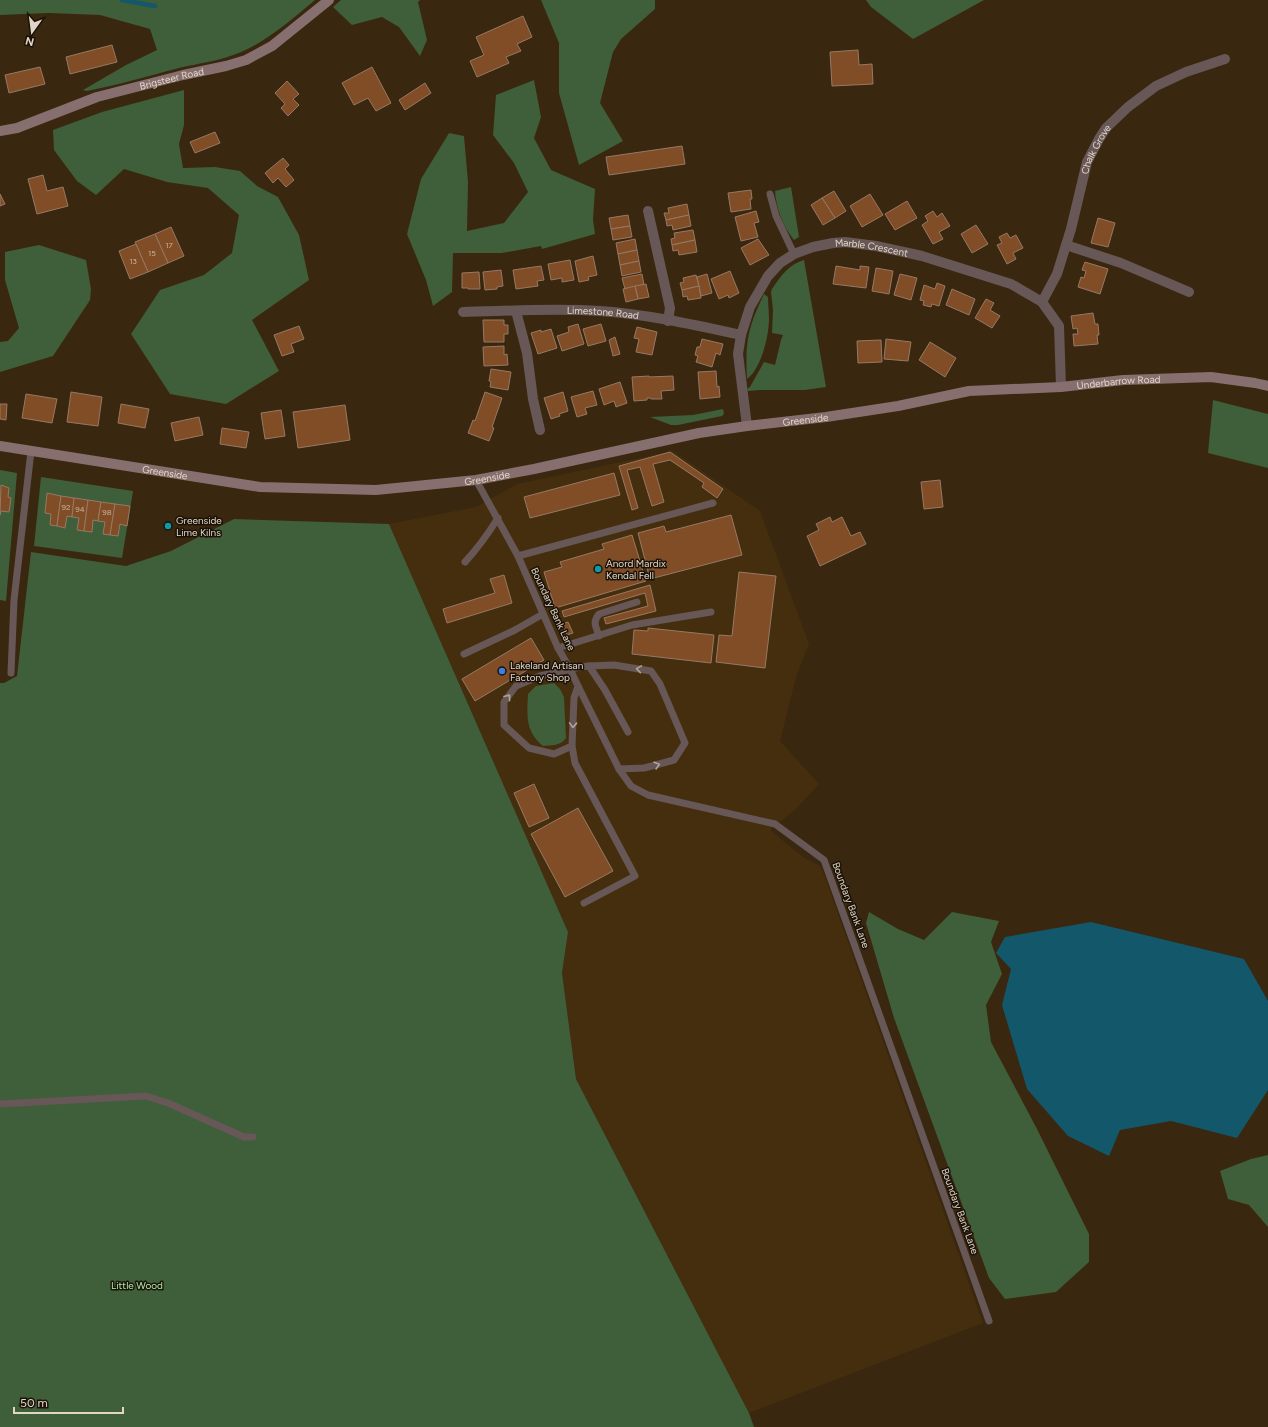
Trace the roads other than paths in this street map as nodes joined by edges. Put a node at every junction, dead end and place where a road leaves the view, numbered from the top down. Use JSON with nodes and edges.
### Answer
{"nodes":[{"id":1,"x":329,"y":0,"type":"edge"},
{"id":2,"x":1225,"y":59,"type":"dead end"},
{"id":3,"x":0,"y":131,"type":"edge"},
{"id":4,"x":770,"y":194,"type":"dead end"},
{"id":5,"x":648,"y":211,"type":"dead end"},
{"id":6,"x":1066,"y":245,"type":"junction"},
{"id":7,"x":794,"y":254,"type":"junction"},
{"id":8,"x":1189,"y":292,"type":"dead end"},
{"id":9,"x":1042,"y":302,"type":"junction"},
{"id":10,"x":516,"y":311,"type":"junction"},
{"id":11,"x":463,"y":312,"type":"dead end"},
{"id":12,"x":668,"y":321,"type":"junction"},
{"id":13,"x":741,"y":335,"type":"junction"},
{"id":14,"x":1268,"y":386,"type":"edge"},
{"id":15,"x":1060,"y":387,"type":"junction"},
{"id":16,"x":969,"y":391,"type":"joint"},
{"id":17,"x":747,"y":426,"type":"junction"},
{"id":18,"x":540,"y":430,"type":"dead end"},
{"id":19,"x":0,"y":446,"type":"edge"},
{"id":20,"x":31,"y":451,"type":"junction"},
{"id":21,"x":476,"y":480,"type":"junction"},
{"id":22,"x":713,"y":503,"type":"dead end"},
{"id":23,"x":498,"y":518,"type":"junction"},
{"id":24,"x":518,"y":556,"type":"junction"},
{"id":25,"x":465,"y":562,"type":"dead end"},
{"id":26,"x":637,"y":602,"type":"dead end"},
{"id":27,"x":711,"y":612,"type":"dead end"},
{"id":28,"x":543,"y":614,"type":"junction"},
{"id":29,"x":599,"y":636,"type":"junction"},
{"id":30,"x":558,"y":648,"type":"junction"},
{"id":31,"x":464,"y":654,"type":"dead end"},
{"id":32,"x":589,"y":666,"type":"junction"},
{"id":33,"x":570,"y":669,"type":"junction"},
{"id":34,"x":11,"y":673,"type":"dead end"},
{"id":35,"x":578,"y":686,"type":"junction"},
{"id":36,"x":628,"y":732,"type":"dead end"},
{"id":37,"x":572,"y":746,"type":"junction"},
{"id":38,"x":619,"y":769,"type":"junction"},
{"id":39,"x":584,"y":903,"type":"dead end"},
{"id":40,"x":0,"y":1104,"type":"edge"},
{"id":41,"x":253,"y":1137,"type":"dead end"},
{"id":42,"x":988,"y":1321,"type":"dead end"}],
"edges":[{"from":1,"to":3,"type":"street","name":"Brigsteer Road"},
{"from":2,"to":6,"type":"street","name":"Chalk Grove"},
{"from":4,"to":7,"type":"lane"},
{"from":5,"to":12,"type":"street"},
{"from":6,"to":8,"type":"street"},
{"from":6,"to":9,"type":"street","name":"Chalk Grove"},
{"from":7,"to":9,"type":"street","name":"Marble Crescent"},
{"from":7,"to":13,"type":"street","name":"Marble Crescent"},
{"from":9,"to":15,"type":"street","name":"Marble Crescent"},
{"from":10,"to":11,"type":"street","name":"Limestone Road"},
{"from":10,"to":12,"type":"street","name":"Limestone Road"},
{"from":10,"to":18,"type":"street"},
{"from":12,"to":13,"type":"street","name":"Limestone Road"},
{"from":13,"to":17,"type":"street","name":"Marble Crescent"},
{"from":14,"to":15,"type":"street","name":"Underbarrow Road"},
{"from":15,"to":16,"type":"street","name":"Underbarrow Road"},
{"from":16,"to":17,"type":"street","name":"Greenside"},
{"from":17,"to":21,"type":"street","name":"Greenside"},
{"from":19,"to":20,"type":"street","name":"Greenside"},
{"from":20,"to":21,"type":"street","name":"Greenside"},
{"from":20,"to":34,"type":"lane"},
{"from":21,"to":23,"type":"lane","name":"Boundary Bank Lane"},
{"from":22,"to":24,"type":"lane"},
{"from":23,"to":24,"type":"lane","name":"Boundary Bank Lane"},
{"from":23,"to":25,"type":"lane"},
{"from":24,"to":28,"type":"lane","name":"Boundary Bank Lane"},
{"from":26,"to":29,"type":"lane"},
{"from":27,"to":29,"type":"lane"},
{"from":28,"to":30,"type":"lane","name":"Boundary Bank Lane"},
{"from":28,"to":31,"type":"lane"},
{"from":29,"to":30,"type":"lane"},
{"from":30,"to":33,"type":"lane","name":"Boundary Bank Lane"},
{"from":32,"to":33,"type":"lane"},
{"from":32,"to":36,"type":"lane"},
{"from":38,"to":32,"type":"lane","one_way":true},
{"from":33,"to":35,"type":"lane","name":"Boundary Bank Lane"},
{"from":37,"to":33,"type":"lane","one_way":true},
{"from":35,"to":37,"type":"lane","one_way":true},
{"from":35,"to":38,"type":"lane","name":"Boundary Bank Lane"},
{"from":37,"to":39,"type":"lane"},
{"from":38,"to":42,"type":"lane","name":"Boundary Bank Lane"},
{"from":40,"to":41,"type":"lane"}]}
